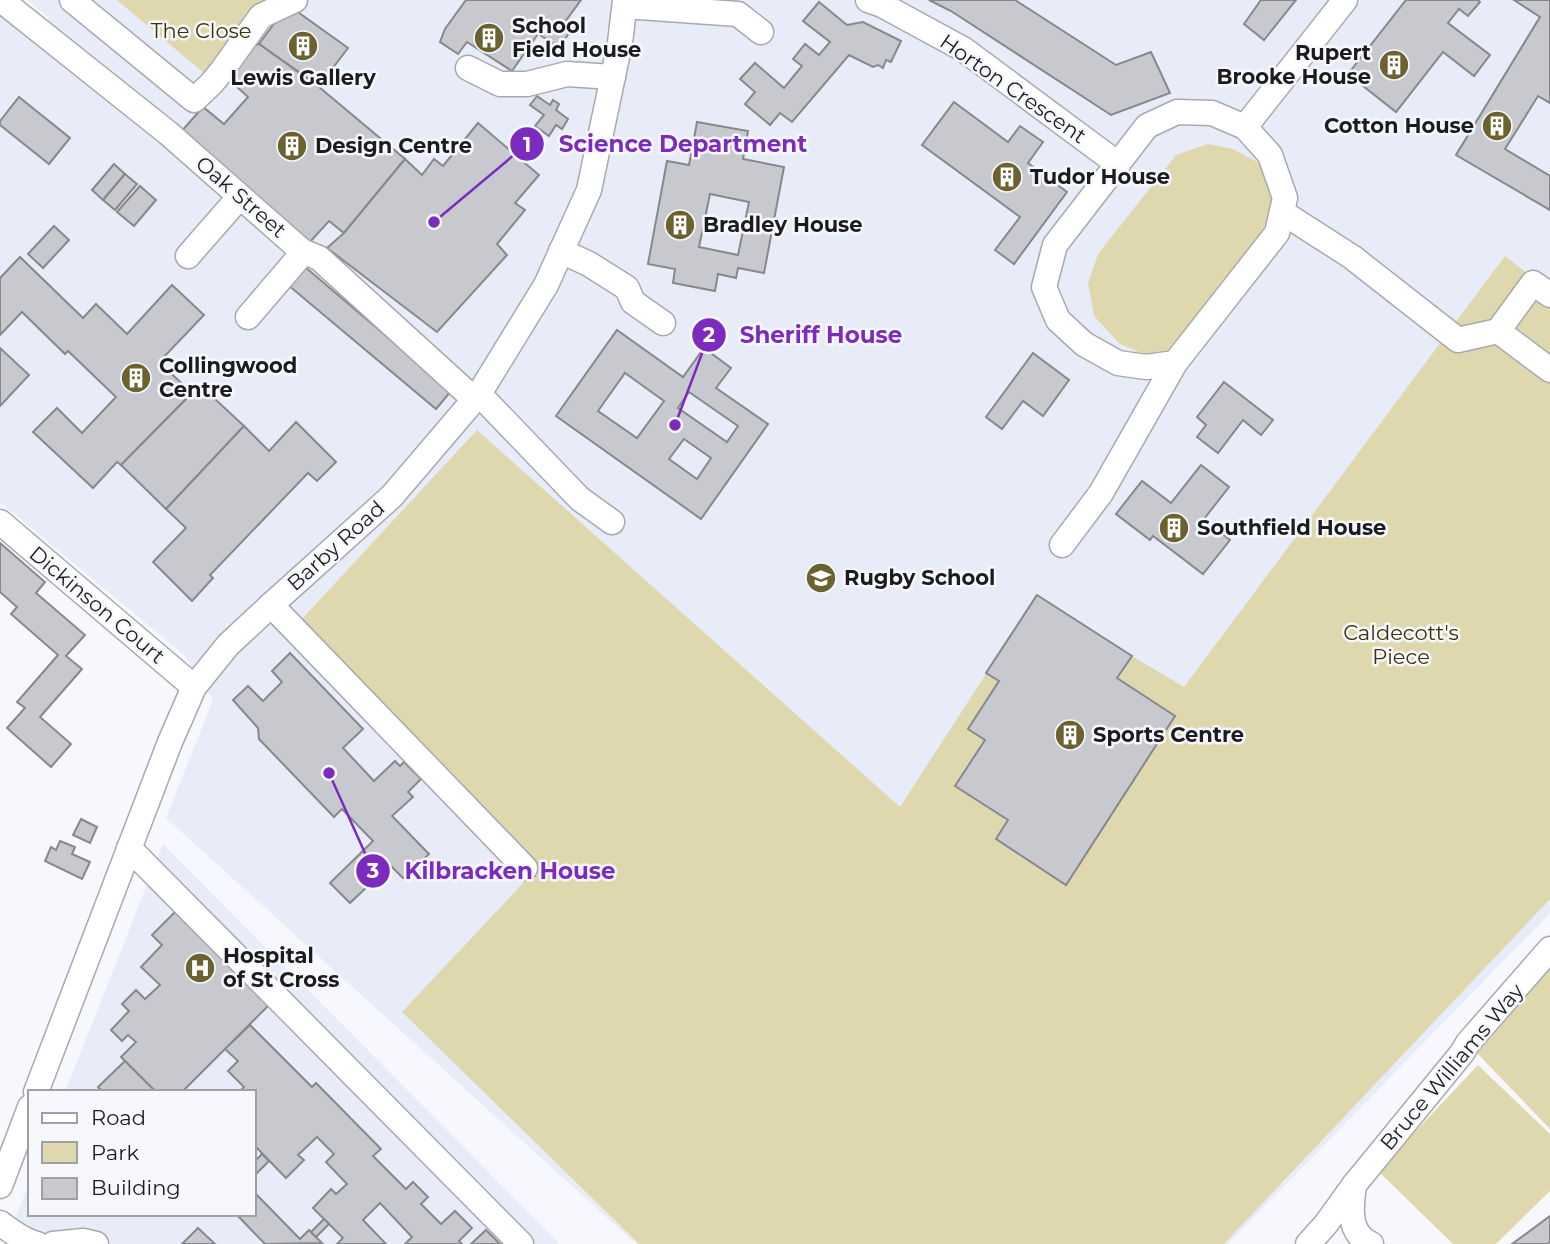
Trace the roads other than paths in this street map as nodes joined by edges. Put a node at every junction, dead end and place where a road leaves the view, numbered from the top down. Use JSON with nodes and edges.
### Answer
{"nodes":[{"id":1,"x":1,"y":0,"type":"edge"},
{"id":2,"x":72,"y":0,"type":"edge"},
{"id":3,"x":295,"y":0,"type":"edge"},
{"id":4,"x":868,"y":0,"type":"edge"},
{"id":5,"x":1345,"y":0,"type":"edge"},
{"id":6,"x":625,"y":3,"type":"edge"},
{"id":7,"x":761,"y":33,"type":"dead end"},
{"id":8,"x":468,"y":68,"type":"dead end"},
{"id":9,"x":613,"y":77,"type":"junction"},
{"id":10,"x":1245,"y":127,"type":"junction"},
{"id":11,"x":1118,"y":164,"type":"junction"},
{"id":12,"x":238,"y":196,"type":"junction"},
{"id":13,"x":1282,"y":212,"type":"junction"},
{"id":14,"x":302,"y":251,"type":"junction"},
{"id":15,"x":561,"y":251,"type":"junction"},
{"id":16,"x":188,"y":257,"type":"dead end"},
{"id":17,"x":1550,"y":295,"type":"edge"},
{"id":18,"x":248,"y":317,"type":"dead end"},
{"id":19,"x":663,"y":323,"type":"dead end"},
{"id":20,"x":1497,"y":331,"type":"junction"},
{"id":21,"x":1175,"y":363,"type":"junction"},
{"id":22,"x":1550,"y":370,"type":"edge"},
{"id":23,"x":477,"y":397,"type":"junction"},
{"id":24,"x":0,"y":522,"type":"edge"},
{"id":25,"x":612,"y":522,"type":"dead end"},
{"id":26,"x":1062,"y":545,"type":"dead end"},
{"id":27,"x":271,"y":605,"type":"junction"},
{"id":28,"x":194,"y":687,"type":"junction"},
{"id":29,"x":129,"y":848,"type":"junction"},
{"id":30,"x":525,"y":868,"type":"dead end"},
{"id":31,"x":1550,"y":949,"type":"edge"},
{"id":32,"x":37,"y":1090,"type":"edge"},
{"id":33,"x":28,"y":1112,"type":"edge"},
{"id":34,"x":1354,"y":1185,"type":"junction"},
{"id":35,"x":0,"y":1186,"type":"edge"},
{"id":36,"x":0,"y":1223,"type":"edge"},
{"id":37,"x":37,"y":1244,"type":"edge"},
{"id":38,"x":53,"y":1244,"type":"edge"},
{"id":39,"x":96,"y":1244,"type":"edge"},
{"id":40,"x":522,"y":1244,"type":"edge"},
{"id":41,"x":1308,"y":1244,"type":"edge"},
{"id":42,"x":1371,"y":1244,"type":"edge"}],
"edges":[{"from":1,"to":12,"type":"street","name":"Oak Street"},
{"from":2,"to":3,"type":"street"},
{"from":4,"to":11,"type":"street","name":"Horton Crescent"},
{"from":5,"to":10,"type":"street"},
{"from":6,"to":7,"type":"street"},
{"from":6,"to":9,"type":"street","name":"Barby Road"},
{"from":8,"to":9,"type":"street"},
{"from":9,"to":15,"type":"street","name":"Barby Road"},
{"from":10,"to":11,"type":"street"},
{"from":10,"to":13,"type":"street"},
{"from":11,"to":21,"type":"street"},
{"from":12,"to":14,"type":"street","name":"Oak Street"},
{"from":12,"to":16,"type":"street"},
{"from":13,"to":20,"type":"street"},
{"from":13,"to":21,"type":"street"},
{"from":14,"to":18,"type":"street"},
{"from":14,"to":23,"type":"street","name":"Oak Street"},
{"from":15,"to":19,"type":"street"},
{"from":15,"to":23,"type":"street","name":"Barby Road"},
{"from":17,"to":20,"type":"street"},
{"from":20,"to":22,"type":"street"},
{"from":21,"to":26,"type":"street"},
{"from":23,"to":25,"type":"street","name":"Oak Street"},
{"from":23,"to":27,"type":"street","name":"Barby Road"},
{"from":24,"to":28,"type":"street","name":"Dickinson Court"},
{"from":27,"to":28,"type":"street","name":"Barby Road"},
{"from":27,"to":30,"type":"street"},
{"from":28,"to":29,"type":"street","name":"Barby Road"},
{"from":29,"to":32,"type":"street","name":"Barby Road"},
{"from":29,"to":40,"type":"street"},
{"from":31,"to":34,"type":"street","name":"Bruce Williams Way"},
{"from":33,"to":35,"type":"street"},
{"from":34,"to":41,"type":"street","name":"Bruce Williams Way"},
{"from":34,"to":42,"type":"street"},
{"from":36,"to":37,"type":"street"},
{"from":38,"to":39,"type":"street"}]}
